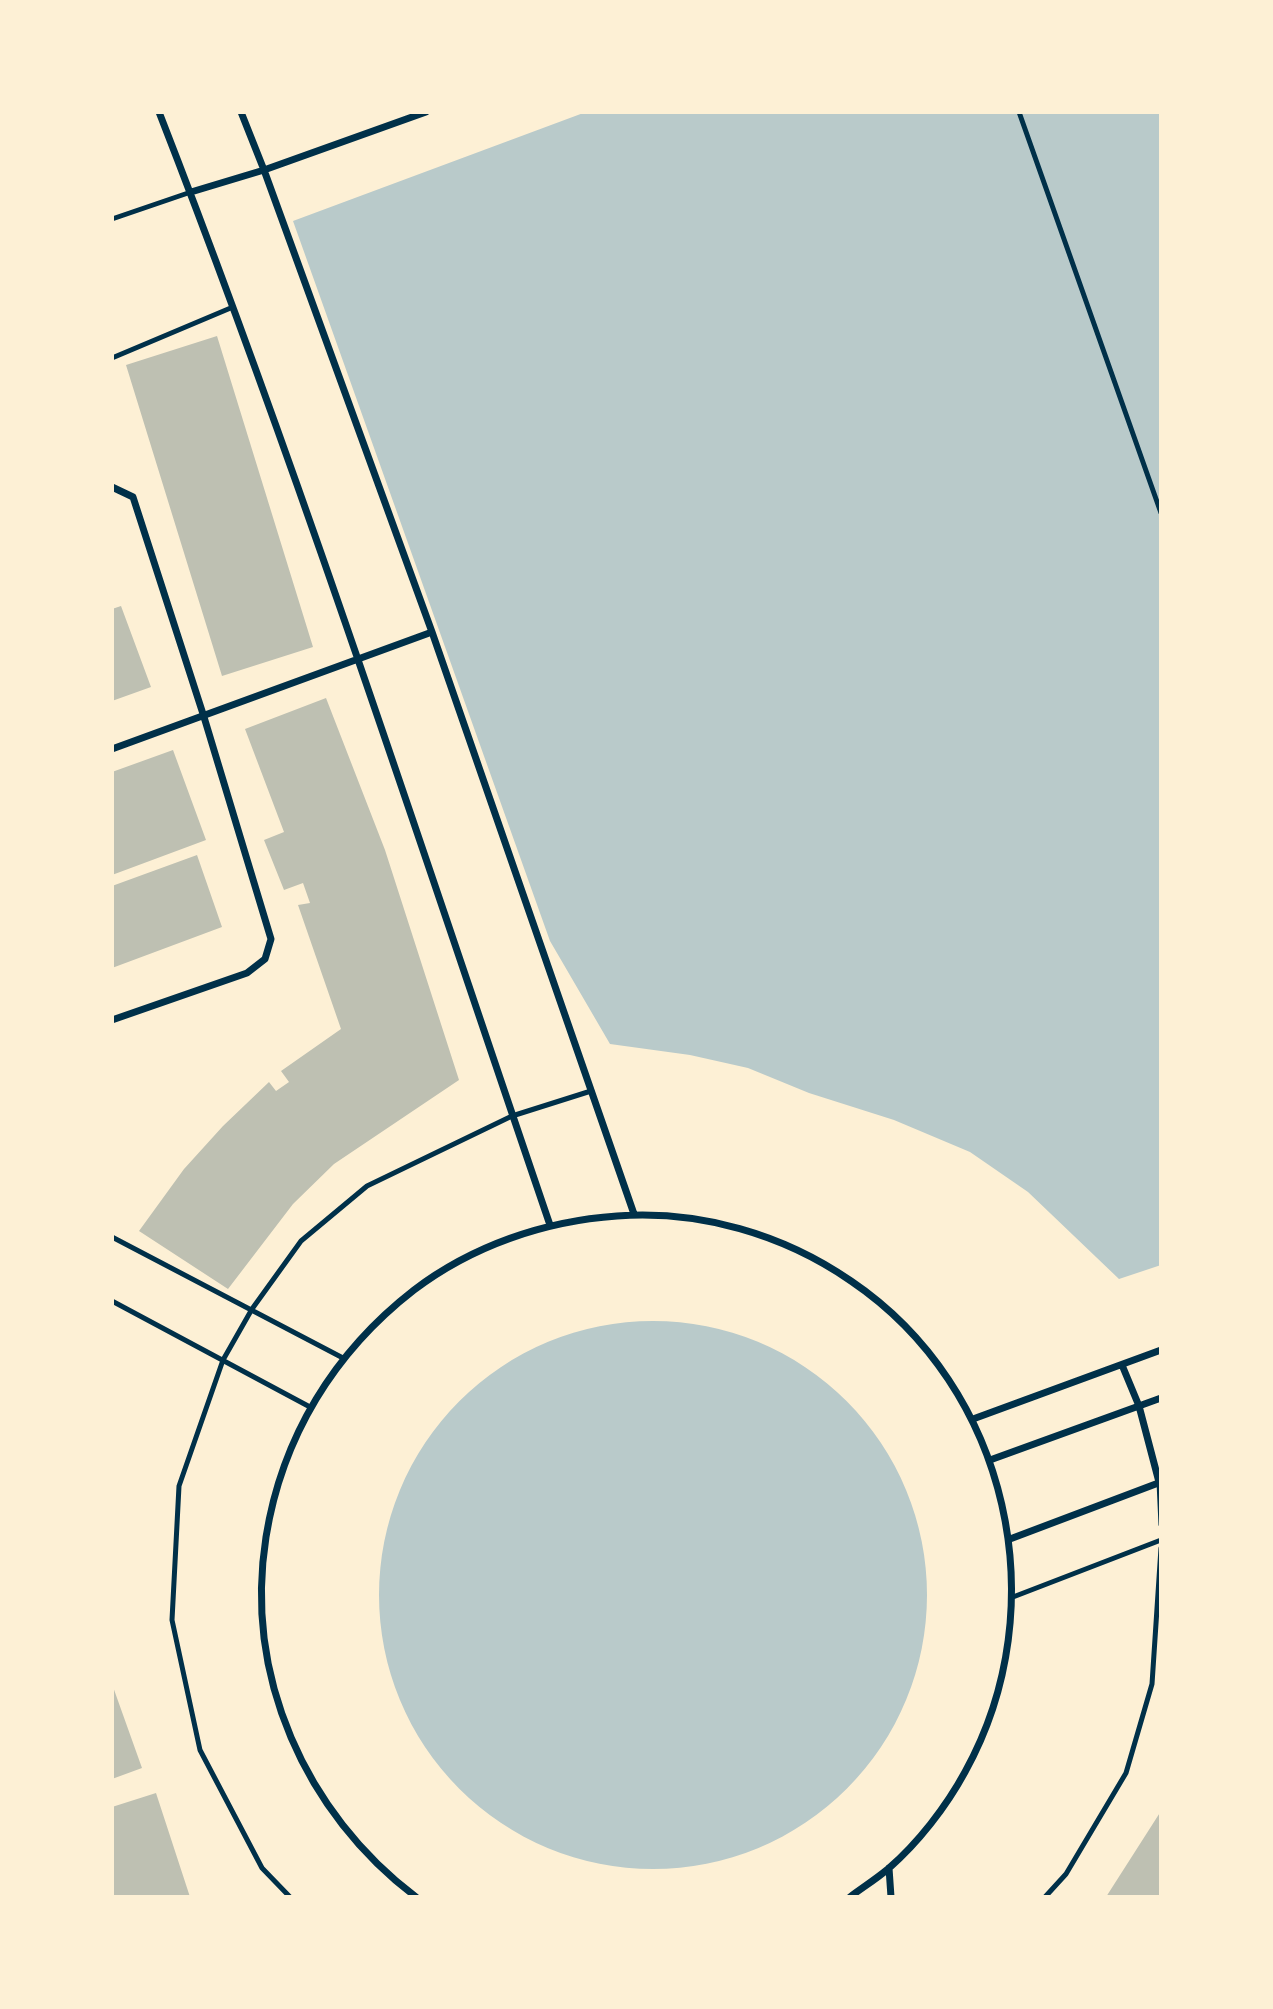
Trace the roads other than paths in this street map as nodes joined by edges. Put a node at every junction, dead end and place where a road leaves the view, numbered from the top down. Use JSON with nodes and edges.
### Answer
{"nodes":[{"id":1,"x":159,"y":112,"type":"edge"},
{"id":2,"x":241,"y":112,"type":"edge"},
{"id":3,"x":426,"y":112,"type":"edge"},
{"id":4,"x":1019,"y":112,"type":"edge"},
{"id":5,"x":264,"y":170,"type":"junction"},
{"id":6,"x":191,"y":192,"type":"junction"},
{"id":7,"x":112,"y":219,"type":"edge"},
{"id":8,"x":233,"y":307,"type":"junction"},
{"id":9,"x":112,"y":358,"type":"edge"},
{"id":10,"x":112,"y":487,"type":"edge"},
{"id":11,"x":1161,"y":513,"type":"edge"},
{"id":12,"x":432,"y":632,"type":"junction"},
{"id":13,"x":359,"y":660,"type":"junction"},
{"id":14,"x":204,"y":717,"type":"junction"},
{"id":15,"x":112,"y":749,"type":"edge"},
{"id":16,"x":112,"y":1020,"type":"edge"},
{"id":17,"x":591,"y":1091,"type":"junction"},
{"id":18,"x":512,"y":1116,"type":"junction"},
{"id":19,"x":634,"y":1214,"type":"junction"},
{"id":20,"x":550,"y":1225,"type":"junction"},
{"id":21,"x":112,"y":1237,"type":"edge"},
{"id":22,"x":112,"y":1301,"type":"edge"},
{"id":23,"x":252,"y":1309,"type":"junction"},
{"id":24,"x":1161,"y":1350,"type":"edge"},
{"id":25,"x":343,"y":1358,"type":"junction"},
{"id":26,"x":223,"y":1360,"type":"junction"},
{"id":27,"x":1122,"y":1364,"type":"junction"},
{"id":28,"x":1161,"y":1398,"type":"edge"},
{"id":29,"x":1139,"y":1406,"type":"junction"},
{"id":30,"x":310,"y":1407,"type":"junction"},
{"id":31,"x":973,"y":1419,"type":"junction"},
{"id":32,"x":990,"y":1460,"type":"junction"},
{"id":33,"x":1160,"y":1482,"type":"edge"},
{"id":34,"x":1161,"y":1525,"type":"edge"},
{"id":35,"x":1010,"y":1539,"type":"junction"},
{"id":36,"x":1161,"y":1540,"type":"edge"},
{"id":37,"x":1161,"y":1548,"type":"edge"},
{"id":38,"x":1013,"y":1597,"type":"junction"},
{"id":39,"x":889,"y":1868,"type":"junction"},
{"id":40,"x":413,"y":1896,"type":"edge"},
{"id":41,"x":290,"y":1897,"type":"edge"},
{"id":42,"x":850,"y":1897,"type":"edge"},
{"id":43,"x":891,"y":1897,"type":"edge"},
{"id":44,"x":1045,"y":1897,"type":"edge"}],
"edges":[{"from":1,"to":6,"type":"street"},
{"from":2,"to":5,"type":"street"},
{"from":3,"to":5,"type":"street"},
{"from":4,"to":11,"type":"lane"},
{"from":5,"to":6,"type":"street"},
{"from":5,"to":12,"type":"street"},
{"from":6,"to":7,"type":"lane"},
{"from":6,"to":8,"type":"street"},
{"from":8,"to":9,"type":"lane"},
{"from":8,"to":13,"type":"street"},
{"from":10,"to":14,"type":"street"},
{"from":12,"to":13,"type":"street"},
{"from":12,"to":17,"type":"street"},
{"from":13,"to":14,"type":"street"},
{"from":13,"to":18,"type":"street"},
{"from":14,"to":15,"type":"street"},
{"from":14,"to":16,"type":"street"},
{"from":17,"to":18,"type":"lane"},
{"from":17,"to":19,"type":"street"},
{"from":18,"to":20,"type":"street"},
{"from":18,"to":23,"type":"lane"},
{"from":19,"to":20,"type":"street"},
{"from":19,"to":31,"type":"street"},
{"from":20,"to":25,"type":"street"},
{"from":21,"to":23,"type":"lane"},
{"from":22,"to":26,"type":"lane"},
{"from":23,"to":25,"type":"lane"},
{"from":23,"to":26,"type":"lane"},
{"from":24,"to":27,"type":"street"},
{"from":25,"to":30,"type":"street"},
{"from":26,"to":30,"type":"lane"},
{"from":26,"to":41,"type":"lane"},
{"from":27,"to":29,"type":"street"},
{"from":27,"to":31,"type":"street"},
{"from":28,"to":29,"type":"street"},
{"from":29,"to":32,"type":"street"},
{"from":29,"to":33,"type":"street"},
{"from":30,"to":40,"type":"street"},
{"from":31,"to":32,"type":"street"},
{"from":32,"to":35,"type":"street"},
{"from":33,"to":34,"type":"lane"},
{"from":33,"to":35,"type":"street"},
{"from":35,"to":38,"type":"street"},
{"from":36,"to":38,"type":"lane"},
{"from":37,"to":44,"type":"lane"},
{"from":38,"to":39,"type":"street"},
{"from":39,"to":42,"type":"street"},
{"from":39,"to":43,"type":"street"}]}
